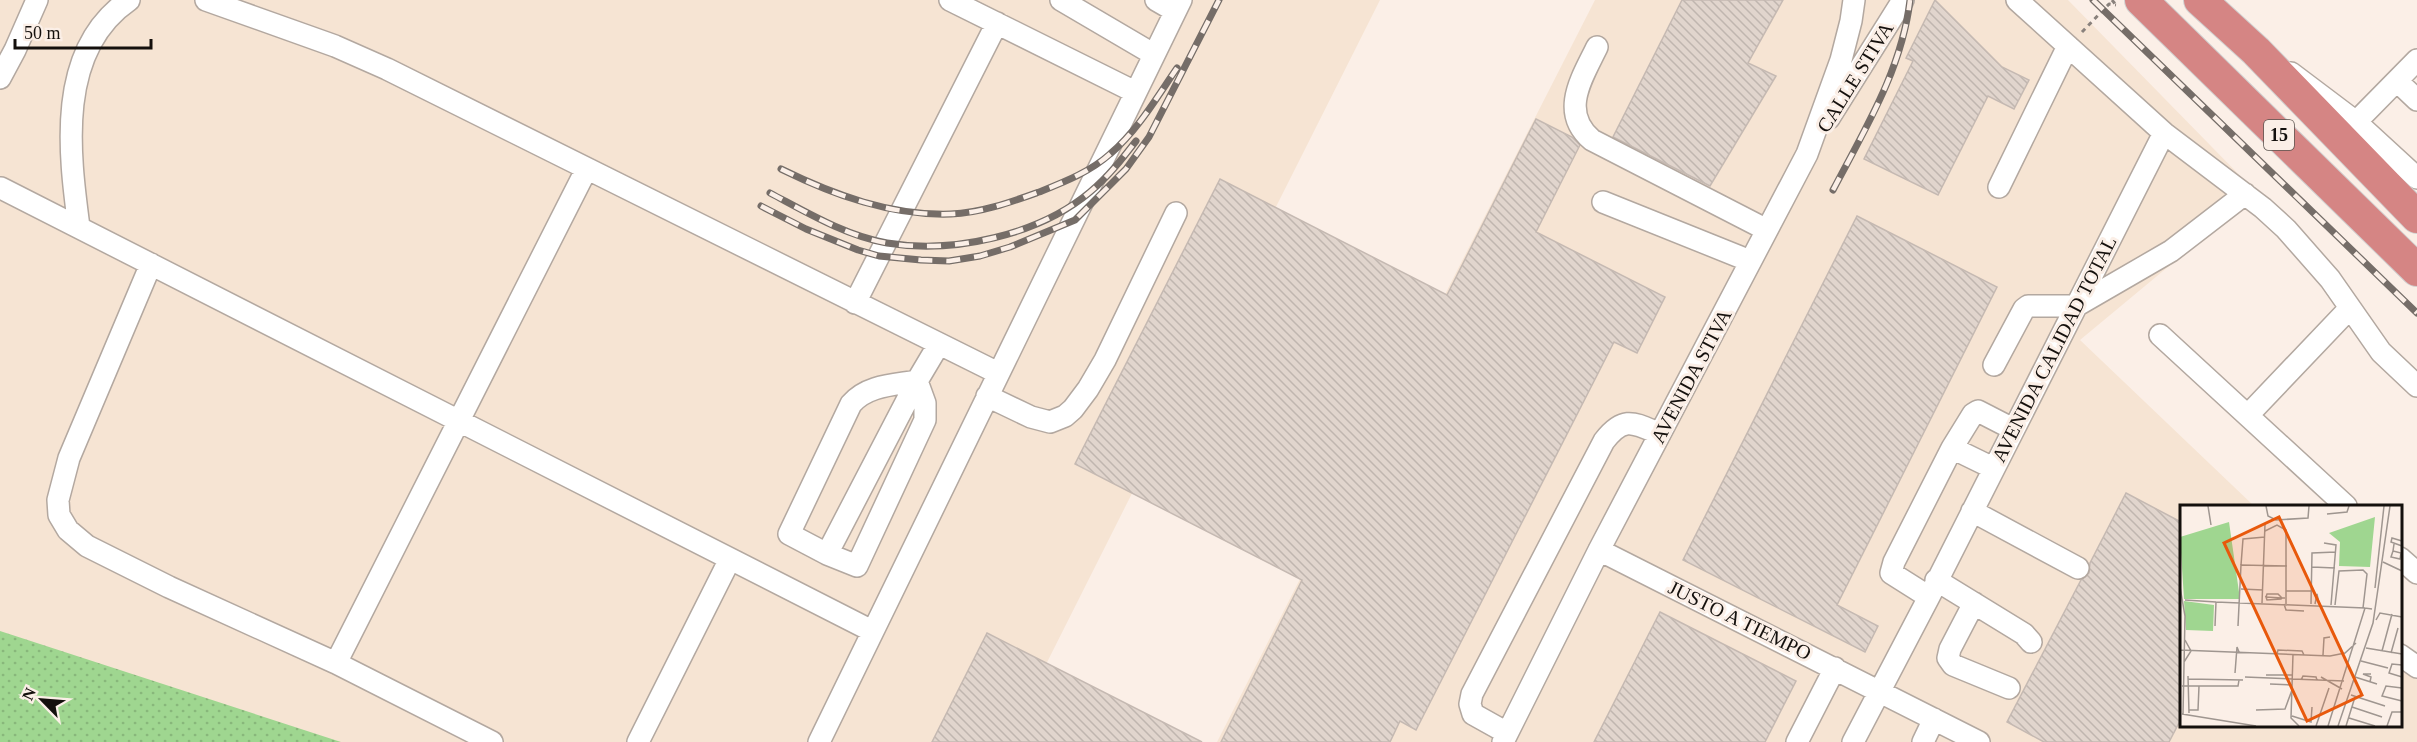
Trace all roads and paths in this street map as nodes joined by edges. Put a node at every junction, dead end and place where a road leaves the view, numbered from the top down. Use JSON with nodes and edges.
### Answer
{"nodes":[{"id":1,"x":37,"y":0,"type":"edge"},
{"id":2,"x":129,"y":0,"type":"edge"},
{"id":3,"x":206,"y":0,"type":"edge"},
{"id":4,"x":950,"y":0,"type":"edge"},
{"id":5,"x":1061,"y":0,"type":"edge"},
{"id":6,"x":1156,"y":0,"type":"edge"},
{"id":7,"x":1854,"y":0,"type":"edge"},
{"id":8,"x":1903,"y":0,"type":"edge"},
{"id":9,"x":2017,"y":0,"type":"edge"},
{"id":10,"x":2112,"y":0,"type":"edge"},
{"id":11,"x":2141,"y":0,"type":"edge"},
{"id":12,"x":2200,"y":0,"type":"edge"},
{"id":13,"x":1178,"y":6,"type":"edge"},
{"id":14,"x":997,"y":23,"type":"junction"},
{"id":15,"x":2068,"y":46,"type":"junction"},
{"id":16,"x":1598,"y":47,"type":"dead end"},
{"id":17,"x":2256,"y":51,"type":"junction"},
{"id":18,"x":1153,"y":54,"type":"junction"},
{"id":19,"x":2417,"y":60,"type":"edge"},
{"id":20,"x":0,"y":78,"type":"edge"},
{"id":21,"x":2397,"y":81,"type":"junction"},
{"id":22,"x":1135,"y":92,"type":"junction"},
{"id":23,"x":2417,"y":100,"type":"edge"},
{"id":24,"x":2356,"y":122,"type":"junction"},
{"id":25,"x":2164,"y":133,"type":"junction"},
{"id":26,"x":1807,"y":154,"type":"junction"},
{"id":27,"x":586,"y":170,"type":"junction"},
{"id":28,"x":2417,"y":178,"type":"edge"},
{"id":29,"x":1,"y":188,"type":"edge"},
{"id":30,"x":1999,"y":188,"type":"dead end"},
{"id":31,"x":2245,"y":194,"type":"junction"},
{"id":32,"x":1603,"y":202,"type":"dead end"},
{"id":33,"x":1176,"y":213,"type":"dead end"},
{"id":34,"x":2417,"y":217,"type":"edge"},
{"id":35,"x":79,"y":227,"type":"junction"},
{"id":36,"x":1767,"y":230,"type":"junction"},
{"id":37,"x":1750,"y":261,"type":"junction"},
{"id":38,"x":151,"y":264,"type":"junction"},
{"id":39,"x":2417,"y":270,"type":"edge"},
{"id":40,"x":855,"y":303,"type":"junction"},
{"id":41,"x":2076,"y":306,"type":"junction"},
{"id":42,"x":2349,"y":309,"type":"junction"},
{"id":43,"x":2160,"y":335,"type":"dead end"},
{"id":44,"x":939,"y":344,"type":"junction"},
{"id":45,"x":1994,"y":365,"type":"dead end"},
{"id":46,"x":998,"y":373,"type":"junction"},
{"id":47,"x":917,"y":381,"type":"junction"},
{"id":48,"x":2417,"y":386,"type":"edge"},
{"id":49,"x":987,"y":396,"type":"junction"},
{"id":50,"x":2248,"y":415,"type":"junction"},
{"id":51,"x":458,"y":421,"type":"junction"},
{"id":52,"x":2013,"y":429,"type":"junction"},
{"id":53,"x":1660,"y":434,"type":"junction"},
{"id":54,"x":1952,"y":448,"type":"junction"},
{"id":55,"x":1993,"y":468,"type":"junction"},
{"id":56,"x":2344,"y":505,"type":"edge"},
{"id":57,"x":1972,"y":511,"type":"junction"},
{"id":58,"x":1599,"y":550,"type":"junction"},
{"id":59,"x":827,"y":554,"type":"junction"},
{"id":60,"x":730,"y":558,"type":"junction"},
{"id":61,"x":2402,"y":560,"type":"edge"},
{"id":62,"x":2078,"y":568,"type":"dead end"},
{"id":63,"x":2417,"y":573,"type":"edge"},
{"id":64,"x":1933,"y":589,"type":"junction"},
{"id":65,"x":1974,"y":603,"type":"junction"},
{"id":66,"x":872,"y":631,"type":"junction"},
{"id":67,"x":2031,"y":642,"type":"dead end"},
{"id":68,"x":2402,"y":657,"type":"edge"},
{"id":69,"x":336,"y":663,"type":"junction"},
{"id":70,"x":1835,"y":668,"type":"junction"},
{"id":71,"x":2417,"y":668,"type":"edge"},
{"id":72,"x":2009,"y":688,"type":"dead end"},
{"id":73,"x":1880,"y":690,"type":"junction"},
{"id":74,"x":1934,"y":719,"type":"junction"},
{"id":75,"x":1505,"y":738,"type":"edge"},
{"id":76,"x":827,"y":739,"type":"edge"},
{"id":77,"x":492,"y":742,"type":"edge"},
{"id":78,"x":638,"y":742,"type":"edge"},
{"id":79,"x":1797,"y":742,"type":"edge"},
{"id":80,"x":1853,"y":742,"type":"edge"},
{"id":81,"x":1923,"y":742,"type":"edge"},
{"id":82,"x":1979,"y":742,"type":"edge"}],
"edges":[{"from":1,"to":20,"type":"street"},
{"from":2,"to":35,"type":"street"},
{"from":3,"to":27,"type":"street"},
{"from":4,"to":14,"type":"street"},
{"from":5,"to":18,"type":"street"},
{"from":6,"to":13,"type":"street"},
{"from":7,"to":26,"type":"street","name":"AVENIDA STIVA"},
{"from":8,"to":26,"type":"street","name":"CALLE STIVA"},
{"from":9,"to":15,"type":"street"},
{"from":10,"to":15,"type":"path"},
{"from":11,"to":39,"type":"highway","number":"15"},
{"from":12,"to":17,"type":"highway","number":"15"},
{"from":13,"to":18,"type":"street"},
{"from":14,"to":22,"type":"street"},
{"from":14,"to":40,"type":"street"},
{"from":15,"to":25,"type":"street"},
{"from":15,"to":30,"type":"street"},
{"from":16,"to":36,"type":"street"},
{"from":17,"to":24,"type":"street"},
{"from":17,"to":34,"type":"highway","number":"15"},
{"from":18,"to":22,"type":"street"},
{"from":19,"to":21,"type":"street"},
{"from":21,"to":23,"type":"street"},
{"from":21,"to":24,"type":"street"},
{"from":22,"to":46,"type":"street"},
{"from":24,"to":28,"type":"street"},
{"from":25,"to":31,"type":"street"},
{"from":25,"to":41,"type":"street","name":"AVENIDA CALIDAD TOTAL"},
{"from":26,"to":36,"type":"street","name":"AVENIDA STIVA"},
{"from":27,"to":40,"type":"street"},
{"from":27,"to":51,"type":"street"},
{"from":29,"to":35,"type":"street"},
{"from":31,"to":41,"type":"street"},
{"from":31,"to":42,"type":"street"},
{"from":32,"to":37,"type":"street"},
{"from":33,"to":49,"type":"street"},
{"from":35,"to":38,"type":"street"},
{"from":36,"to":37,"type":"street","name":"AVENIDA STIVA"},
{"from":37,"to":53,"type":"street","name":"AVENIDA STIVA"},
{"from":38,"to":51,"type":"street"},
{"from":38,"to":69,"type":"street"},
{"from":40,"to":44,"type":"street"},
{"from":41,"to":45,"type":"street"},
{"from":41,"to":52,"type":"street","name":"AVENIDA CALIDAD TOTAL"},
{"from":42,"to":48,"type":"street"},
{"from":42,"to":50,"type":"street"},
{"from":43,"to":50,"type":"street"},
{"from":44,"to":46,"type":"street"},
{"from":44,"to":47,"type":"street"},
{"from":46,"to":49,"type":"street"},
{"from":47,"to":59,"type":"street"},
{"from":47,"to":59,"type":"street"},
{"from":47,"to":59,"type":"street"},
{"from":49,"to":66,"type":"street"},
{"from":50,"to":56,"type":"street"},
{"from":51,"to":60,"type":"street"},
{"from":51,"to":69,"type":"street"},
{"from":52,"to":54,"type":"street"},
{"from":52,"to":55,"type":"street","name":"AVENIDA CALIDAD TOTAL"},
{"from":53,"to":58,"type":"street","name":"AVENIDA STIVA"},
{"from":53,"to":75,"type":"street"},
{"from":54,"to":55,"type":"street"},
{"from":54,"to":64,"type":"street"},
{"from":55,"to":57,"type":"street","name":"AVENIDA CALIDAD TOTAL"},
{"from":57,"to":62,"type":"street"},
{"from":57,"to":64,"type":"street","name":"AVENIDA CALIDAD TOTAL"},
{"from":58,"to":70,"type":"street","name":"JUSTO A TIEMPO"},
{"from":58,"to":75,"type":"street","name":"AVENIDA STIVA"},
{"from":60,"to":66,"type":"street"},
{"from":60,"to":78,"type":"street"},
{"from":61,"to":63,"type":"street"},
{"from":64,"to":65,"type":"street"},
{"from":64,"to":73,"type":"street","name":"AVENIDA CALIDAD TOTAL"},
{"from":65,"to":67,"type":"street"},
{"from":65,"to":72,"type":"street"},
{"from":66,"to":76,"type":"street"},
{"from":68,"to":71,"type":"street"},
{"from":69,"to":77,"type":"street"},
{"from":70,"to":73,"type":"street","name":"JUSTO A TIEMPO"},
{"from":70,"to":79,"type":"street"},
{"from":73,"to":74,"type":"street","name":"JUSTO A TIEMPO"},
{"from":73,"to":80,"type":"street","name":"AVENIDA CALIDAD TOTAL"},
{"from":74,"to":81,"type":"street"},
{"from":74,"to":82,"type":"street","name":"JUSTO A TIEMPO"}]}
